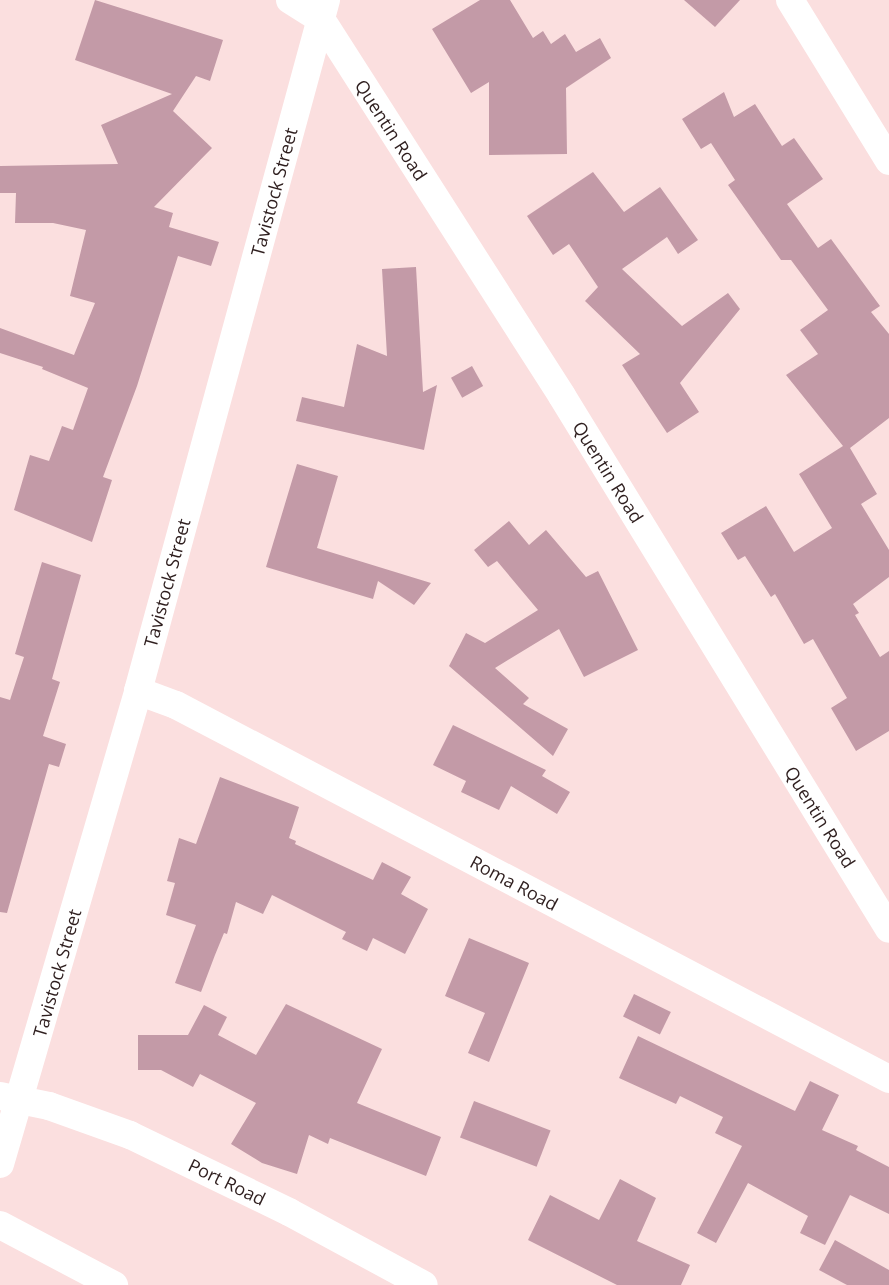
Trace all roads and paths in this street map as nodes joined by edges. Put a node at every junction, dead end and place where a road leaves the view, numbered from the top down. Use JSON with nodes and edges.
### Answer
{"nodes":[{"id":1,"x":290,"y":0,"type":"edge"},
{"id":2,"x":790,"y":0,"type":"edge"},
{"id":3,"x":323,"y":10,"type":"edge"},
{"id":4,"x":889,"y":162,"type":"edge"},
{"id":5,"x":138,"y":691,"type":"junction"},
{"id":6,"x":889,"y":929,"type":"edge"},
{"id":7,"x":889,"y":1079,"type":"edge"},
{"id":8,"x":10,"y":1098,"type":"edge"},
{"id":9,"x":0,"y":1164,"type":"edge"},
{"id":10,"x":0,"y":1226,"type":"edge"},
{"id":11,"x":114,"y":1285,"type":"edge"},
{"id":12,"x":424,"y":1285,"type":"edge"}],
"edges":[{"from":1,"to":3,"type":"street"},
{"from":2,"to":4,"type":"street"},
{"from":3,"to":5,"type":"street","name":"Tavistock Street"},
{"from":3,"to":6,"type":"street","name":"Quentin Road"},
{"from":5,"to":7,"type":"street","name":"Roma Road"},
{"from":5,"to":8,"type":"street","name":"Tavistock Street"},
{"from":8,"to":9,"type":"street","name":"Tavistock Street"},
{"from":8,"to":12,"type":"street","name":"Port Road"},
{"from":10,"to":11,"type":"street"}]}
